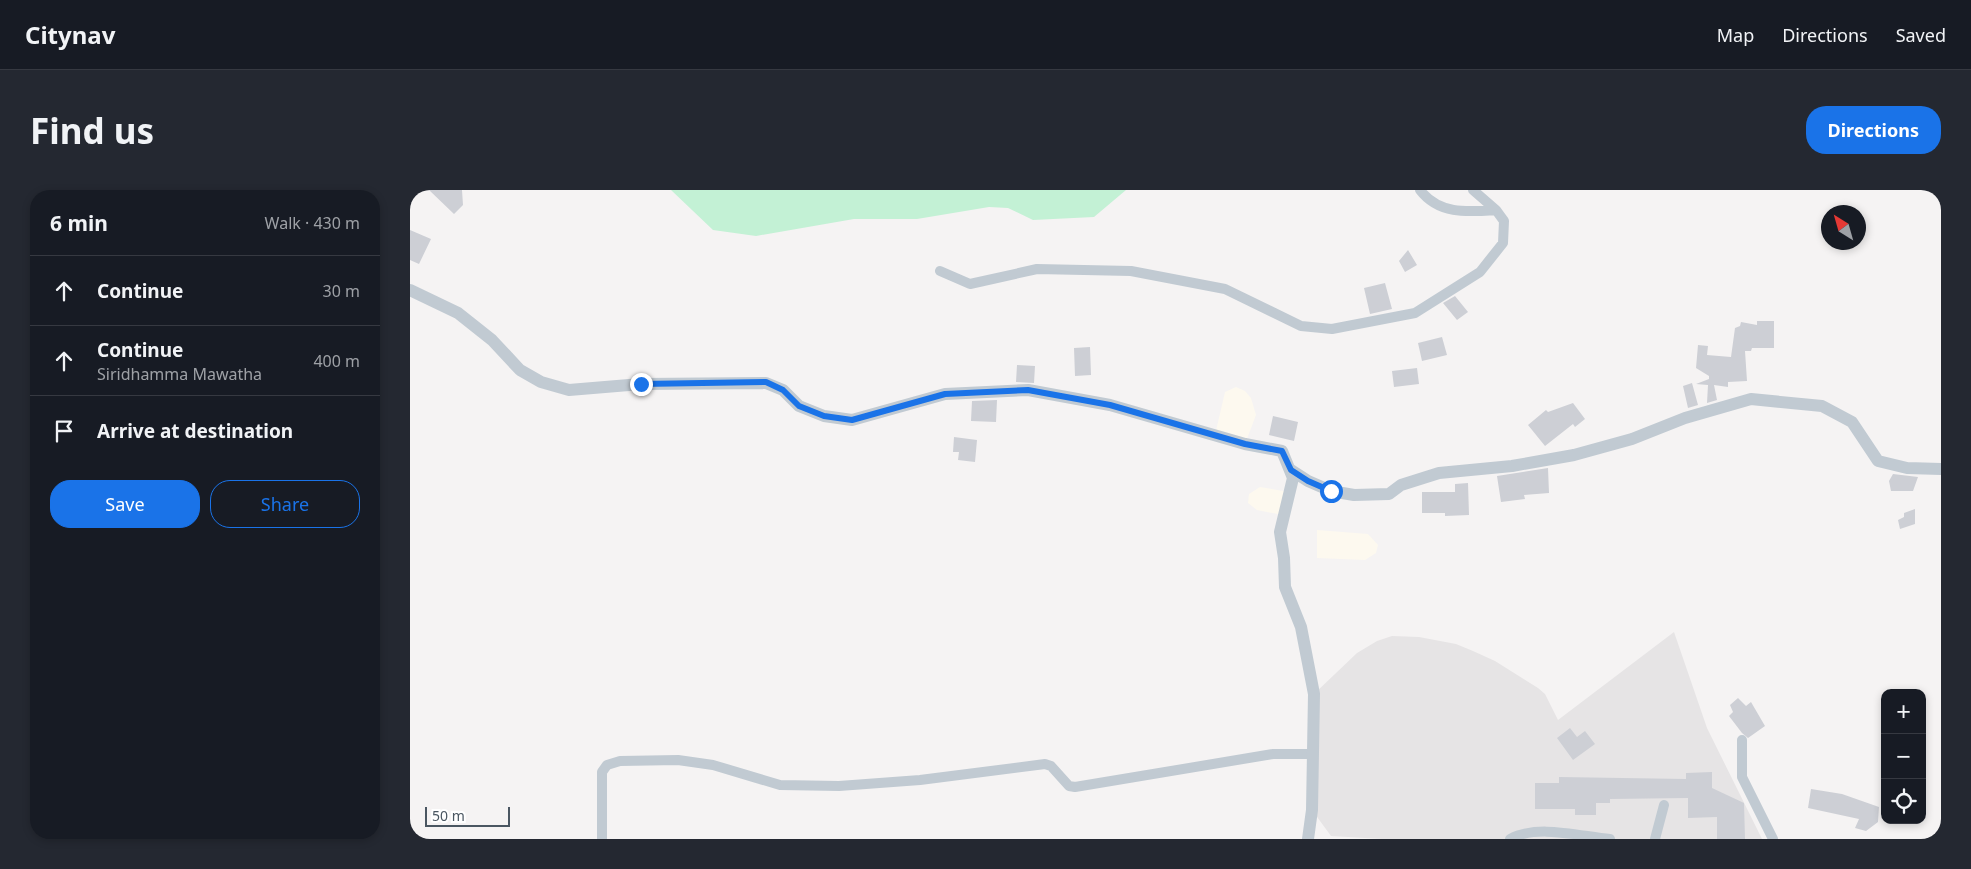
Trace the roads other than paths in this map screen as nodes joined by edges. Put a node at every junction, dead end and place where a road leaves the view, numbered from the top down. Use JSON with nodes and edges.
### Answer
{"nodes":[{"id":1,"x":1420,"y":190,"type":"edge"},
{"id":2,"x":1473,"y":190,"type":"edge"},
{"id":3,"x":1496,"y":210,"type":"junction"},
{"id":4,"x":940,"y":271,"type":"dead end"},
{"id":5,"x":410,"y":290,"type":"edge"},
{"id":6,"x":1941,"y":469,"type":"edge"},
{"id":7,"x":1291,"y":470,"type":"junction"},
{"id":8,"x":1742,"y":740,"type":"dead end"},
{"id":9,"x":1313,"y":754,"type":"junction"},
{"id":10,"x":1664,"y":805,"type":"dead end"},
{"id":11,"x":602,"y":839,"type":"edge"},
{"id":12,"x":1308,"y":839,"type":"edge"},
{"id":13,"x":1510,"y":839,"type":"edge"},
{"id":14,"x":1610,"y":839,"type":"edge"},
{"id":15,"x":1655,"y":839,"type":"edge"},
{"id":16,"x":1773,"y":839,"type":"edge"}],
"edges":[{"from":1,"to":3,"type":"street"},
{"from":2,"to":3,"type":"street"},
{"from":3,"to":4,"type":"street"},
{"from":5,"to":7,"type":"street"},
{"from":6,"to":7,"type":"street"},
{"from":7,"to":9,"type":"street"},
{"from":8,"to":16,"type":"street"},
{"from":9,"to":11,"type":"street"},
{"from":9,"to":12,"type":"street"},
{"from":10,"to":15,"type":"street"},
{"from":13,"to":14,"type":"street"}]}
